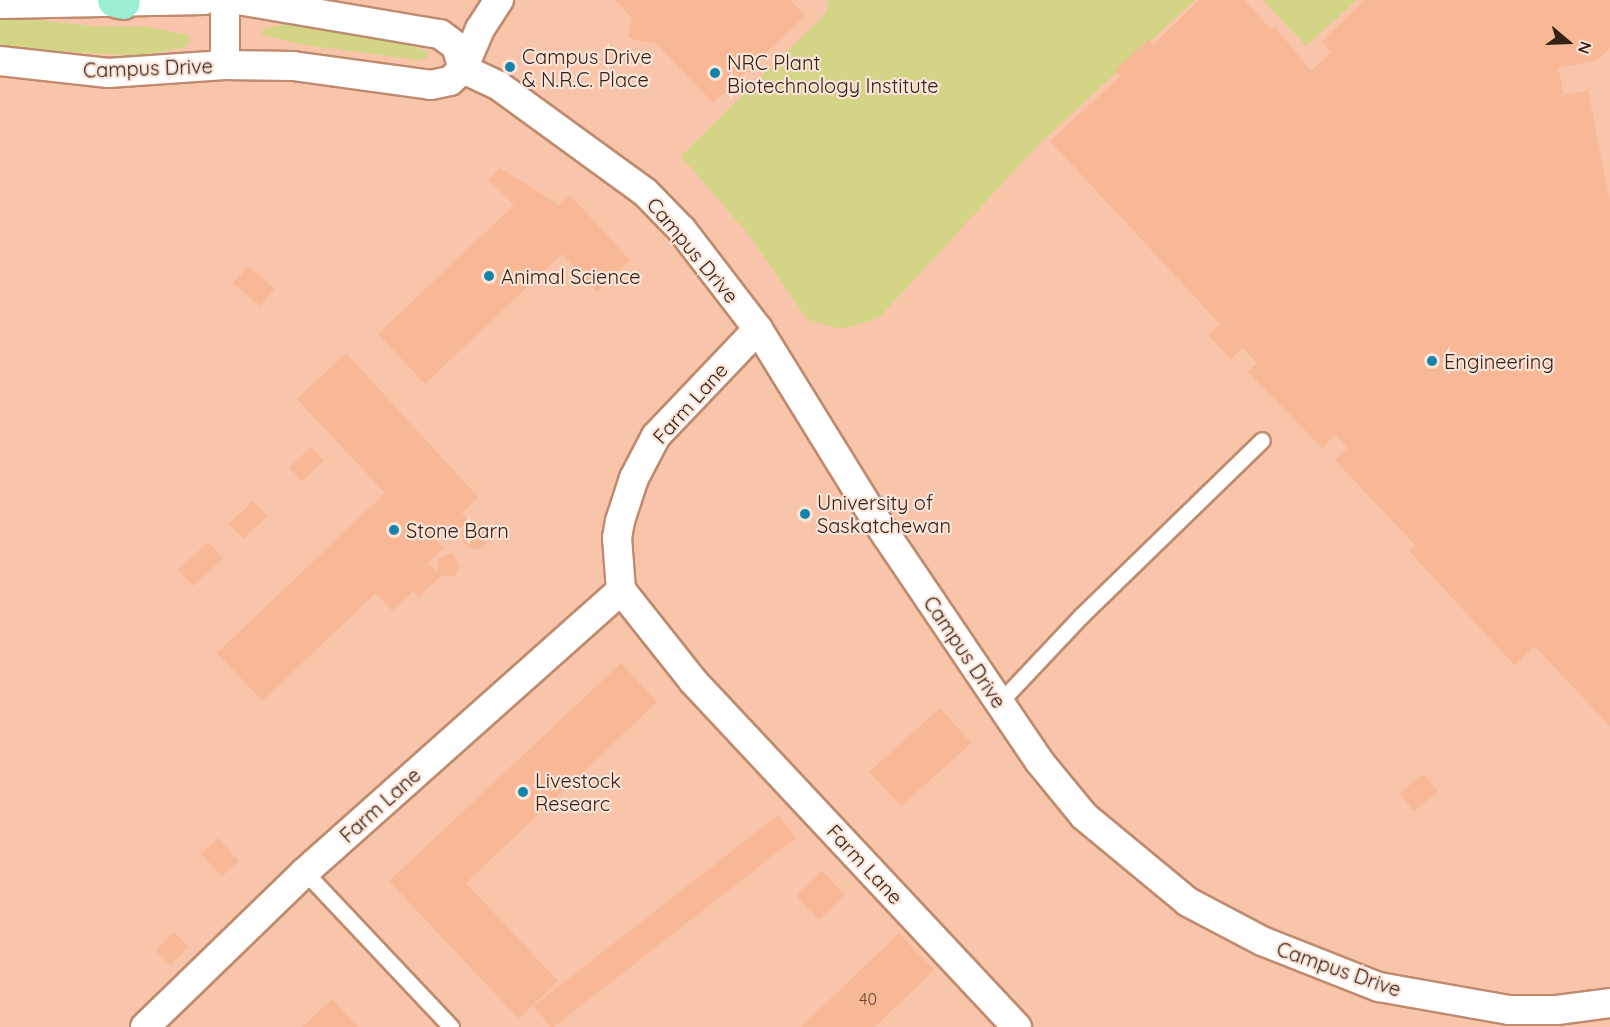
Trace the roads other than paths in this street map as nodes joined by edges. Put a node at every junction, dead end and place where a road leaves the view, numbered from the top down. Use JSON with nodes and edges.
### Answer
{"nodes":[{"id":1,"x":204,"y":0,"type":"edge"},
{"id":2,"x":225,"y":0,"type":"edge"},
{"id":3,"x":238,"y":0,"type":"edge"},
{"id":4,"x":500,"y":0,"type":"edge"},
{"id":5,"x":119,"y":1,"type":"edge"},
{"id":6,"x":0,"y":4,"type":"edge"},
{"id":7,"x":0,"y":61,"type":"edge"},
{"id":8,"x":225,"y":65,"type":"junction"},
{"id":9,"x":463,"y":69,"type":"junction"},
{"id":10,"x":758,"y":329,"type":"junction"},
{"id":11,"x":1262,"y":440,"type":"dead end"},
{"id":12,"x":621,"y":590,"type":"junction"},
{"id":13,"x":999,"y":703,"type":"junction"},
{"id":14,"x":305,"y":872,"type":"junction"},
{"id":15,"x":1610,"y":1003,"type":"edge"},
{"id":16,"x":1557,"y":1019,"type":"edge"},
{"id":17,"x":145,"y":1027,"type":"edge"},
{"id":18,"x":451,"y":1027,"type":"edge"},
{"id":19,"x":1017,"y":1027,"type":"edge"}],
"edges":[{"from":1,"to":5,"type":"street"},
{"from":2,"to":8,"type":"street","name":"Campus Drive"},
{"from":3,"to":9,"type":"street"},
{"from":4,"to":9,"type":"street"},
{"from":5,"to":6,"type":"street"},
{"from":7,"to":8,"type":"street","name":"Campus Drive"},
{"from":8,"to":9,"type":"street","name":"Campus Drive"},
{"from":9,"to":10,"type":"street","name":"Campus Drive"},
{"from":10,"to":12,"type":"street","name":"Farm Lane"},
{"from":10,"to":13,"type":"street","name":"Campus Drive"},
{"from":11,"to":13,"type":"lane"},
{"from":12,"to":14,"type":"street","name":"Farm Lane"},
{"from":12,"to":19,"type":"street","name":"Farm Lane"},
{"from":13,"to":16,"type":"street","name":"Campus Drive"},
{"from":14,"to":17,"type":"street","name":"Farm Lane"},
{"from":14,"to":18,"type":"lane"},
{"from":15,"to":16,"type":"street","name":"Campus Drive"}]}
